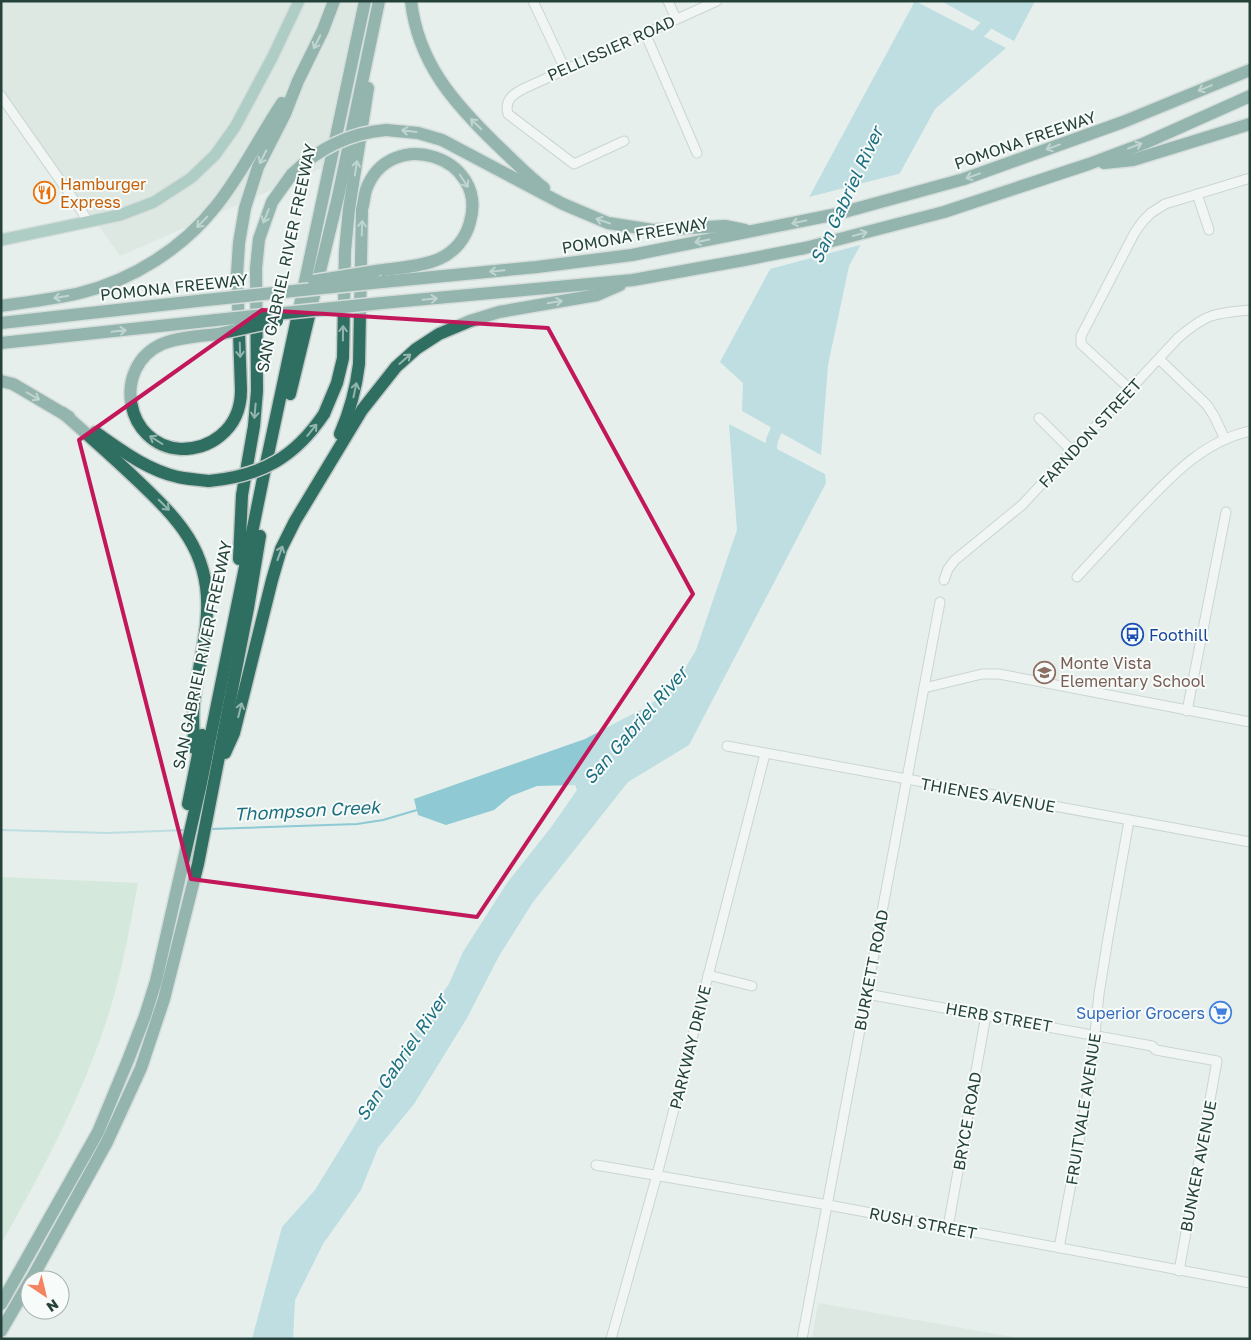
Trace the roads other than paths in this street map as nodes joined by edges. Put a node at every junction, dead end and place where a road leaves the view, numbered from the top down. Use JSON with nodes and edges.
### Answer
{"nodes":[{"id":1,"x":299,"y":1,"type":"edge"},
{"id":2,"x":334,"y":1,"type":"edge"},
{"id":3,"x":358,"y":1,"type":"edge"},
{"id":4,"x":365,"y":1,"type":"edge"},
{"id":5,"x":411,"y":1,"type":"edge"},
{"id":6,"x":533,"y":1,"type":"edge"},
{"id":7,"x":668,"y":1,"type":"edge"},
{"id":8,"x":717,"y":1,"type":"edge"},
{"id":9,"x":376,"y":3,"type":"edge"},
{"id":10,"x":676,"y":19,"type":"junction"},
{"id":11,"x":645,"y":33,"type":"junction"},
{"id":12,"x":565,"y":69,"type":"junction"},
{"id":13,"x":1250,"y":70,"type":"edge"},
{"id":14,"x":298,"y":81,"type":"junction"},
{"id":15,"x":1,"y":96,"type":"edge"},
{"id":16,"x":1250,"y":96,"type":"edge"},
{"id":17,"x":1250,"y":124,"type":"edge"},
{"id":18,"x":624,"y":141,"type":"dead end"},
{"id":19,"x":697,"y":153,"type":"dead end"},
{"id":20,"x":1089,"y":164,"type":"junction"},
{"id":21,"x":1250,"y":178,"type":"edge"},
{"id":22,"x":1197,"y":194,"type":"junction"},
{"id":23,"x":564,"y":204,"type":"junction"},
{"id":24,"x":88,"y":222,"type":"junction"},
{"id":25,"x":755,"y":230,"type":"junction"},
{"id":26,"x":1208,"y":230,"type":"dead end"},
{"id":27,"x":1,"y":240,"type":"edge"},
{"id":28,"x":378,"y":276,"type":"junction"},
{"id":29,"x":638,"y":279,"type":"junction"},
{"id":30,"x":1,"y":306,"type":"edge"},
{"id":31,"x":343,"y":307,"type":"junction"},
{"id":32,"x":1250,"y":310,"type":"edge"},
{"id":33,"x":1,"y":322,"type":"edge"},
{"id":34,"x":1,"y":343,"type":"edge"},
{"id":35,"x":1159,"y":359,"type":"junction"},
{"id":36,"x":1,"y":381,"type":"edge"},
{"id":37,"x":1130,"y":389,"type":"junction"},
{"id":38,"x":63,"y":413,"type":"junction"},
{"id":39,"x":1039,"y":418,"type":"dead end"},
{"id":40,"x":1250,"y":431,"type":"edge"},
{"id":41,"x":1224,"y":439,"type":"junction"},
{"id":42,"x":1073,"y":452,"type":"junction"},
{"id":43,"x":317,"y":484,"type":"junction"},
{"id":44,"x":1226,"y":512,"type":"dead end"},
{"id":45,"x":239,"y":559,"type":"junction"},
{"id":46,"x":1077,"y":577,"type":"dead end"},
{"id":47,"x":944,"y":580,"type":"dead end"},
{"id":48,"x":940,"y":602,"type":"dead end"},
{"id":49,"x":248,"y":608,"type":"junction"},
{"id":50,"x":924,"y":688,"type":"junction"},
{"id":51,"x":1187,"y":711,"type":"junction"},
{"id":52,"x":1250,"y":722,"type":"edge"},
{"id":53,"x":727,"y":746,"type":"dead end"},
{"id":54,"x":765,"y":754,"type":"junction"},
{"id":55,"x":194,"y":772,"type":"junction"},
{"id":56,"x":216,"y":772,"type":"junction"},
{"id":57,"x":908,"y":780,"type":"junction"},
{"id":58,"x":202,"y":788,"type":"junction"},
{"id":59,"x":1129,"y":821,"type":"junction"},
{"id":60,"x":1250,"y":842,"type":"edge"},
{"id":61,"x":187,"y":864,"type":"junction"},
{"id":62,"x":708,"y":975,"type":"junction"},
{"id":63,"x":752,"y":986,"type":"dead end"},
{"id":64,"x":867,"y":994,"type":"junction"},
{"id":65,"x":986,"y":1015,"type":"junction"},
{"id":66,"x":1095,"y":1035,"type":"junction"},
{"id":67,"x":1217,"y":1061,"type":"joint"},
{"id":68,"x":596,"y":1164,"type":"dead end"},
{"id":69,"x":657,"y":1175,"type":"junction"},
{"id":70,"x":828,"y":1205,"type":"junction"},
{"id":71,"x":948,"y":1227,"type":"junction"},
{"id":72,"x":1059,"y":1248,"type":"junction"},
{"id":73,"x":36,"y":1270,"type":"edge"},
{"id":74,"x":1179,"y":1271,"type":"junction"},
{"id":75,"x":1250,"y":1283,"type":"edge"},
{"id":76,"x":1,"y":1288,"type":"edge"},
{"id":77,"x":20,"y":1298,"type":"edge"},
{"id":78,"x":1,"y":1304,"type":"edge"},
{"id":79,"x":1,"y":1313,"type":"edge"},
{"id":80,"x":1,"y":1331,"type":"edge"},
{"id":81,"x":611,"y":1339,"type":"edge"},
{"id":82,"x":802,"y":1339,"type":"edge"}],
"edges":[{"from":1,"to":24,"type":"main road"},
{"from":2,"to":14,"type":"highway","one_way":true},
{"from":3,"to":45,"type":"highway","name":"SAN GABRIEL RIVER FREEWAY"},
{"from":4,"to":58,"type":"highway"},
{"from":23,"to":5,"type":"highway","one_way":true},
{"from":6,"to":12,"type":"street"},
{"from":7,"to":10,"type":"street"},
{"from":8,"to":10,"type":"street","name":"PELLISSIER ROAD"},
{"from":38,"to":9,"type":"highway","one_way":true,"bridge":true},
{"from":9,"to":49,"type":"highway","name":"SAN GABRIEL RIVER FREEWAY"},
{"from":10,"to":11,"type":"street","name":"PELLISSIER ROAD"},
{"from":11,"to":12,"type":"street","name":"PELLISSIER ROAD"},
{"from":11,"to":19,"type":"street"},
{"from":12,"to":18,"type":"street","name":"PELLISSIER ROAD"},
{"from":13,"to":25,"type":"highway","name":"POMONA FREEWAY","one_way":true},
{"from":14,"to":30,"type":"highway","one_way":true},
{"from":14,"to":31,"type":"highway","one_way":true,"bridge":true},
{"from":15,"to":24,"type":"street"},
{"from":20,"to":16,"type":"highway","one_way":true},
{"from":17,"to":20,"type":"highway"},
{"from":29,"to":20,"type":"highway","one_way":true},
{"from":21,"to":22,"type":"street"},
{"from":22,"to":26,"type":"street"},
{"from":22,"to":37,"type":"street"},
{"from":25,"to":23,"type":"highway","one_way":true},
{"from":23,"to":45,"type":"highway","one_way":true,"bridge":true},
{"from":24,"to":27,"type":"main road"},
{"from":25,"to":28,"type":"highway","name":"POMONA FREEWAY","one_way":true},
{"from":28,"to":33,"type":"highway","name":"POMONA FREEWAY","bridge":true},
{"from":43,"to":28,"type":"highway","one_way":true},
{"from":31,"to":29,"type":"highway","one_way":true,"bridge":true},
{"from":43,"to":29,"type":"highway","one_way":true},
{"from":34,"to":31,"type":"highway","one_way":true,"bridge":true},
{"from":32,"to":35,"type":"street","name":"FARNDON STREET"},
{"from":35,"to":37,"type":"street","name":"FARNDON STREET"},
{"from":35,"to":41,"type":"street"},
{"from":36,"to":38,"type":"highway","one_way":true},
{"from":37,"to":42,"type":"street","name":"FARNDON STREET"},
{"from":38,"to":55,"type":"highway","one_way":true},
{"from":39,"to":42,"type":"street"},
{"from":40,"to":41,"type":"street"},
{"from":41,"to":46,"type":"street"},
{"from":42,"to":47,"type":"street","name":"FARNDON STREET"},
{"from":56,"to":43,"type":"highway","one_way":true},
{"from":44,"to":51,"type":"street"},
{"from":45,"to":55,"type":"highway","name":"SAN GABRIEL RIVER FREEWAY"},
{"from":48,"to":50,"type":"street","name":"BURKETT ROAD"},
{"from":49,"to":56,"type":"highway","name":"SAN GABRIEL RIVER FREEWAY"},
{"from":49,"to":58,"type":"highway"},
{"from":50,"to":51,"type":"street"},
{"from":50,"to":57,"type":"street","name":"BURKETT ROAD"},
{"from":51,"to":52,"type":"street"},
{"from":53,"to":54,"type":"street","name":"THIENES AVENUE"},
{"from":54,"to":57,"type":"street","name":"THIENES AVENUE"},
{"from":54,"to":62,"type":"street","name":"PARKWAY DRIVE"},
{"from":55,"to":58,"type":"highway","name":"SAN GABRIEL RIVER FREEWAY"},
{"from":56,"to":58,"type":"highway","name":"SAN GABRIEL RIVER FREEWAY"},
{"from":57,"to":59,"type":"street","name":"THIENES AVENUE"},
{"from":57,"to":64,"type":"street","name":"BURKETT ROAD"},
{"from":58,"to":61,"type":"highway","name":"SAN GABRIEL RIVER FREEWAY"},
{"from":58,"to":61,"type":"highway","name":"SAN GABRIEL RIVER FREEWAY"},
{"from":59,"to":60,"type":"street","name":"THIENES AVENUE"},
{"from":59,"to":66,"type":"street","name":"FRUITVALE AVENUE"},
{"from":61,"to":73,"type":"highway","name":"SAN GABRIEL RIVER FREEWAY"},
{"from":61,"to":76,"type":"highway","name":"SAN GABRIEL RIVER FREEWAY"},
{"from":61,"to":78,"type":"highway"},
{"from":61,"to":79,"type":"highway"},
{"from":62,"to":63,"type":"street"},
{"from":62,"to":69,"type":"street","name":"PARKWAY DRIVE"},
{"from":64,"to":65,"type":"street","name":"HERB STREET"},
{"from":64,"to":70,"type":"street","name":"BURKETT ROAD"},
{"from":65,"to":66,"type":"street","name":"HERB STREET"},
{"from":65,"to":71,"type":"street","name":"BRYCE ROAD"},
{"from":66,"to":67,"type":"street","name":"HERB STREET"},
{"from":66,"to":72,"type":"street","name":"FRUITVALE AVENUE"},
{"from":67,"to":74,"type":"street","name":"BUNKER AVENUE"},
{"from":68,"to":69,"type":"street","name":"RUSH STREET"},
{"from":69,"to":70,"type":"street","name":"RUSH STREET"},
{"from":69,"to":81,"type":"street","name":"PARKWAY DRIVE"},
{"from":70,"to":71,"type":"street","name":"RUSH STREET"},
{"from":70,"to":82,"type":"street","name":"BURKETT ROAD"},
{"from":71,"to":72,"type":"street","name":"RUSH STREET"},
{"from":72,"to":74,"type":"street","name":"RUSH STREET"},
{"from":74,"to":75,"type":"street","name":"RUSH STREET"},
{"from":77,"to":80,"type":"highway","name":"SAN GABRIEL RIVER FREEWAY"}]}
